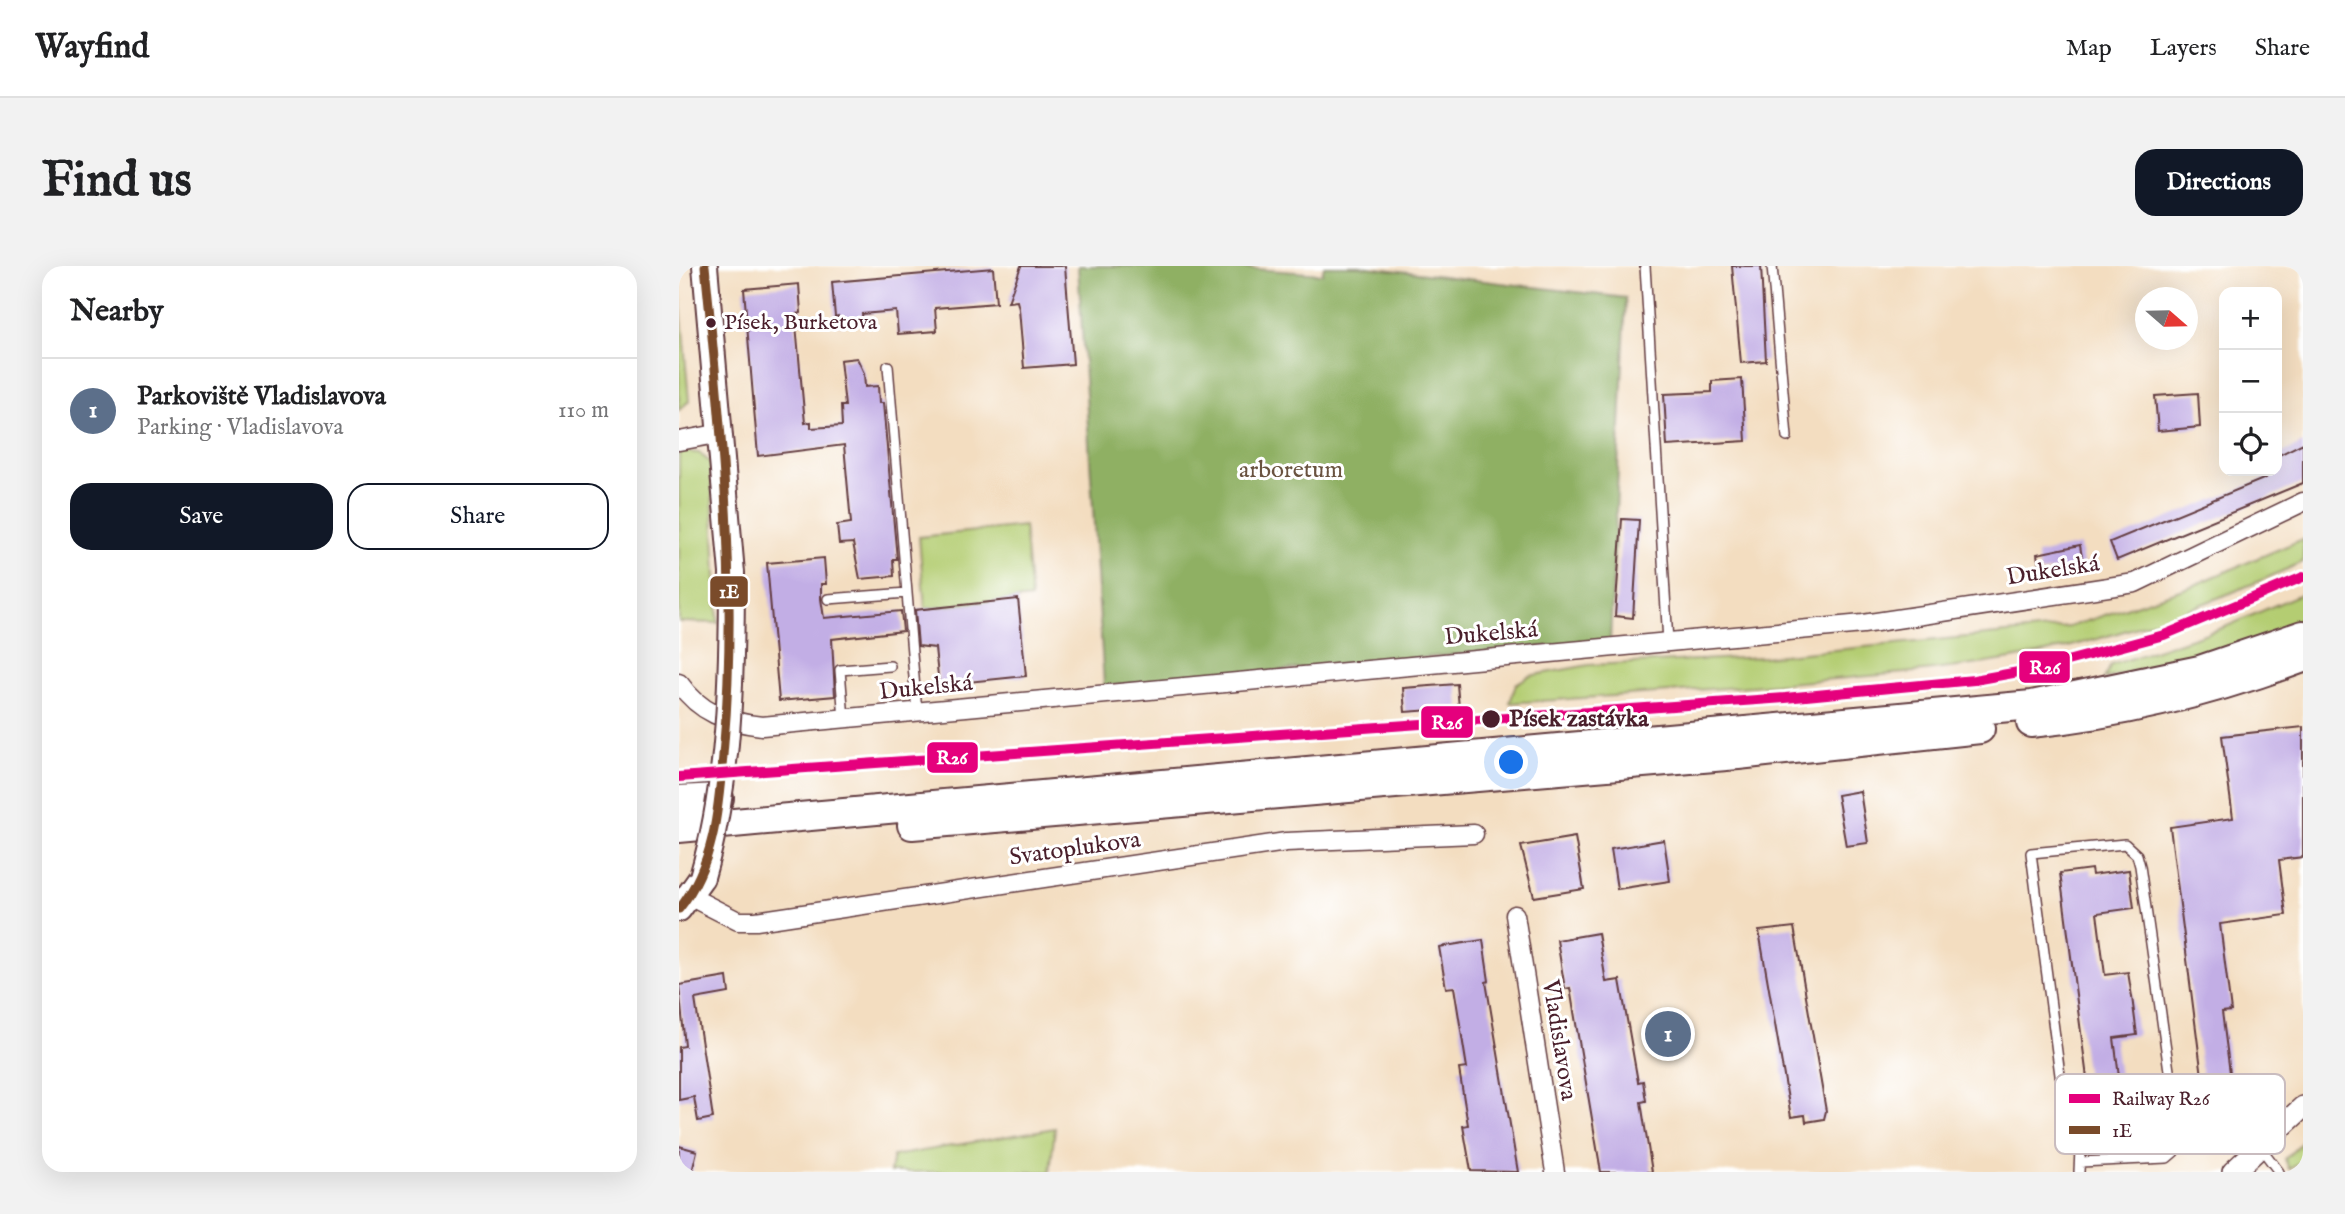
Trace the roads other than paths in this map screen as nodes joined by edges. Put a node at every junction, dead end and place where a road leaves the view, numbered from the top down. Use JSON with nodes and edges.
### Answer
{"nodes":[{"id":1,"x":705,"y":266,"type":"edge"},
{"id":2,"x":1645,"y":266,"type":"edge"},
{"id":3,"x":1772,"y":266,"type":"edge"},
{"id":4,"x":888,"y":366,"type":"dead end"},
{"id":5,"x":722,"y":433,"type":"junction"},
{"id":6,"x":1787,"y":436,"type":"dead end"},
{"id":7,"x":679,"y":441,"type":"edge"},
{"id":8,"x":2303,"y":502,"type":"edge"},
{"id":9,"x":907,"y":593,"type":"junction"},
{"id":10,"x":828,"y":599,"type":"dead end"},
{"id":11,"x":2303,"y":635,"type":"edge"},
{"id":12,"x":1668,"y":642,"type":"junction"},
{"id":13,"x":2303,"y":658,"type":"edge"},
{"id":14,"x":890,"y":666,"type":"dead end"},
{"id":15,"x":679,"y":683,"type":"edge"},
{"id":16,"x":917,"y":713,"type":"junction"},
{"id":17,"x":844,"y":721,"type":"junction"},
{"id":18,"x":719,"y":798,"type":"junction"},
{"id":19,"x":679,"y":800,"type":"edge"},
{"id":20,"x":679,"y":828,"type":"edge"},
{"id":21,"x":1474,"y":834,"type":"dead end"},
{"id":22,"x":679,"y":844,"type":"edge"},
{"id":23,"x":690,"y":895,"type":"edge"},
{"id":24,"x":1515,"y":915,"type":"dead end"},
{"id":25,"x":2060,"y":1074,"type":"edge"},
{"id":26,"x":2169,"y":1074,"type":"edge"},
{"id":27,"x":2303,"y":1107,"type":"edge"},
{"id":28,"x":2285,"y":1123,"type":"edge"},
{"id":29,"x":2172,"y":1154,"type":"edge"},
{"id":30,"x":2252,"y":1154,"type":"edge"},
{"id":31,"x":2266,"y":1154,"type":"edge"},
{"id":32,"x":2080,"y":1167,"type":"edge"},
{"id":33,"x":1555,"y":1172,"type":"edge"},
{"id":34,"x":2233,"y":1172,"type":"edge"},
{"id":35,"x":2279,"y":1172,"type":"edge"}],
"edges":[{"from":1,"to":5,"type":"main road"},
{"from":2,"to":12,"type":"lane"},
{"from":3,"to":6,"type":"lane"},
{"from":4,"to":9,"type":"lane"},
{"from":5,"to":7,"type":"street"},
{"from":5,"to":18,"type":"main road","bridge":true},
{"from":8,"to":12,"type":"street","name":"Dukelská"},
{"from":9,"to":10,"type":"lane"},
{"from":9,"to":16,"type":"lane"},
{"from":11,"to":20,"type":"highway"},
{"from":12,"to":16,"type":"street","name":"Dukelská"},
{"from":13,"to":22,"type":"highway"},
{"from":14,"to":17,"type":"lane"},
{"from":15,"to":17,"type":"street","name":"Dukelská"},
{"from":16,"to":17,"type":"street","name":"Dukelská"},
{"from":18,"to":19,"type":"highway"},
{"from":18,"to":23,"type":"main road","bridge":true},
{"from":21,"to":23,"type":"street","name":"Svatoplukova"},
{"from":24,"to":33,"type":"street","name":"Vladislavova"},
{"from":25,"to":26,"type":"lane"},
{"from":27,"to":28,"type":"street"},
{"from":29,"to":32,"type":"lane"},
{"from":30,"to":34,"type":"street"},
{"from":31,"to":35,"type":"lane"}]}
